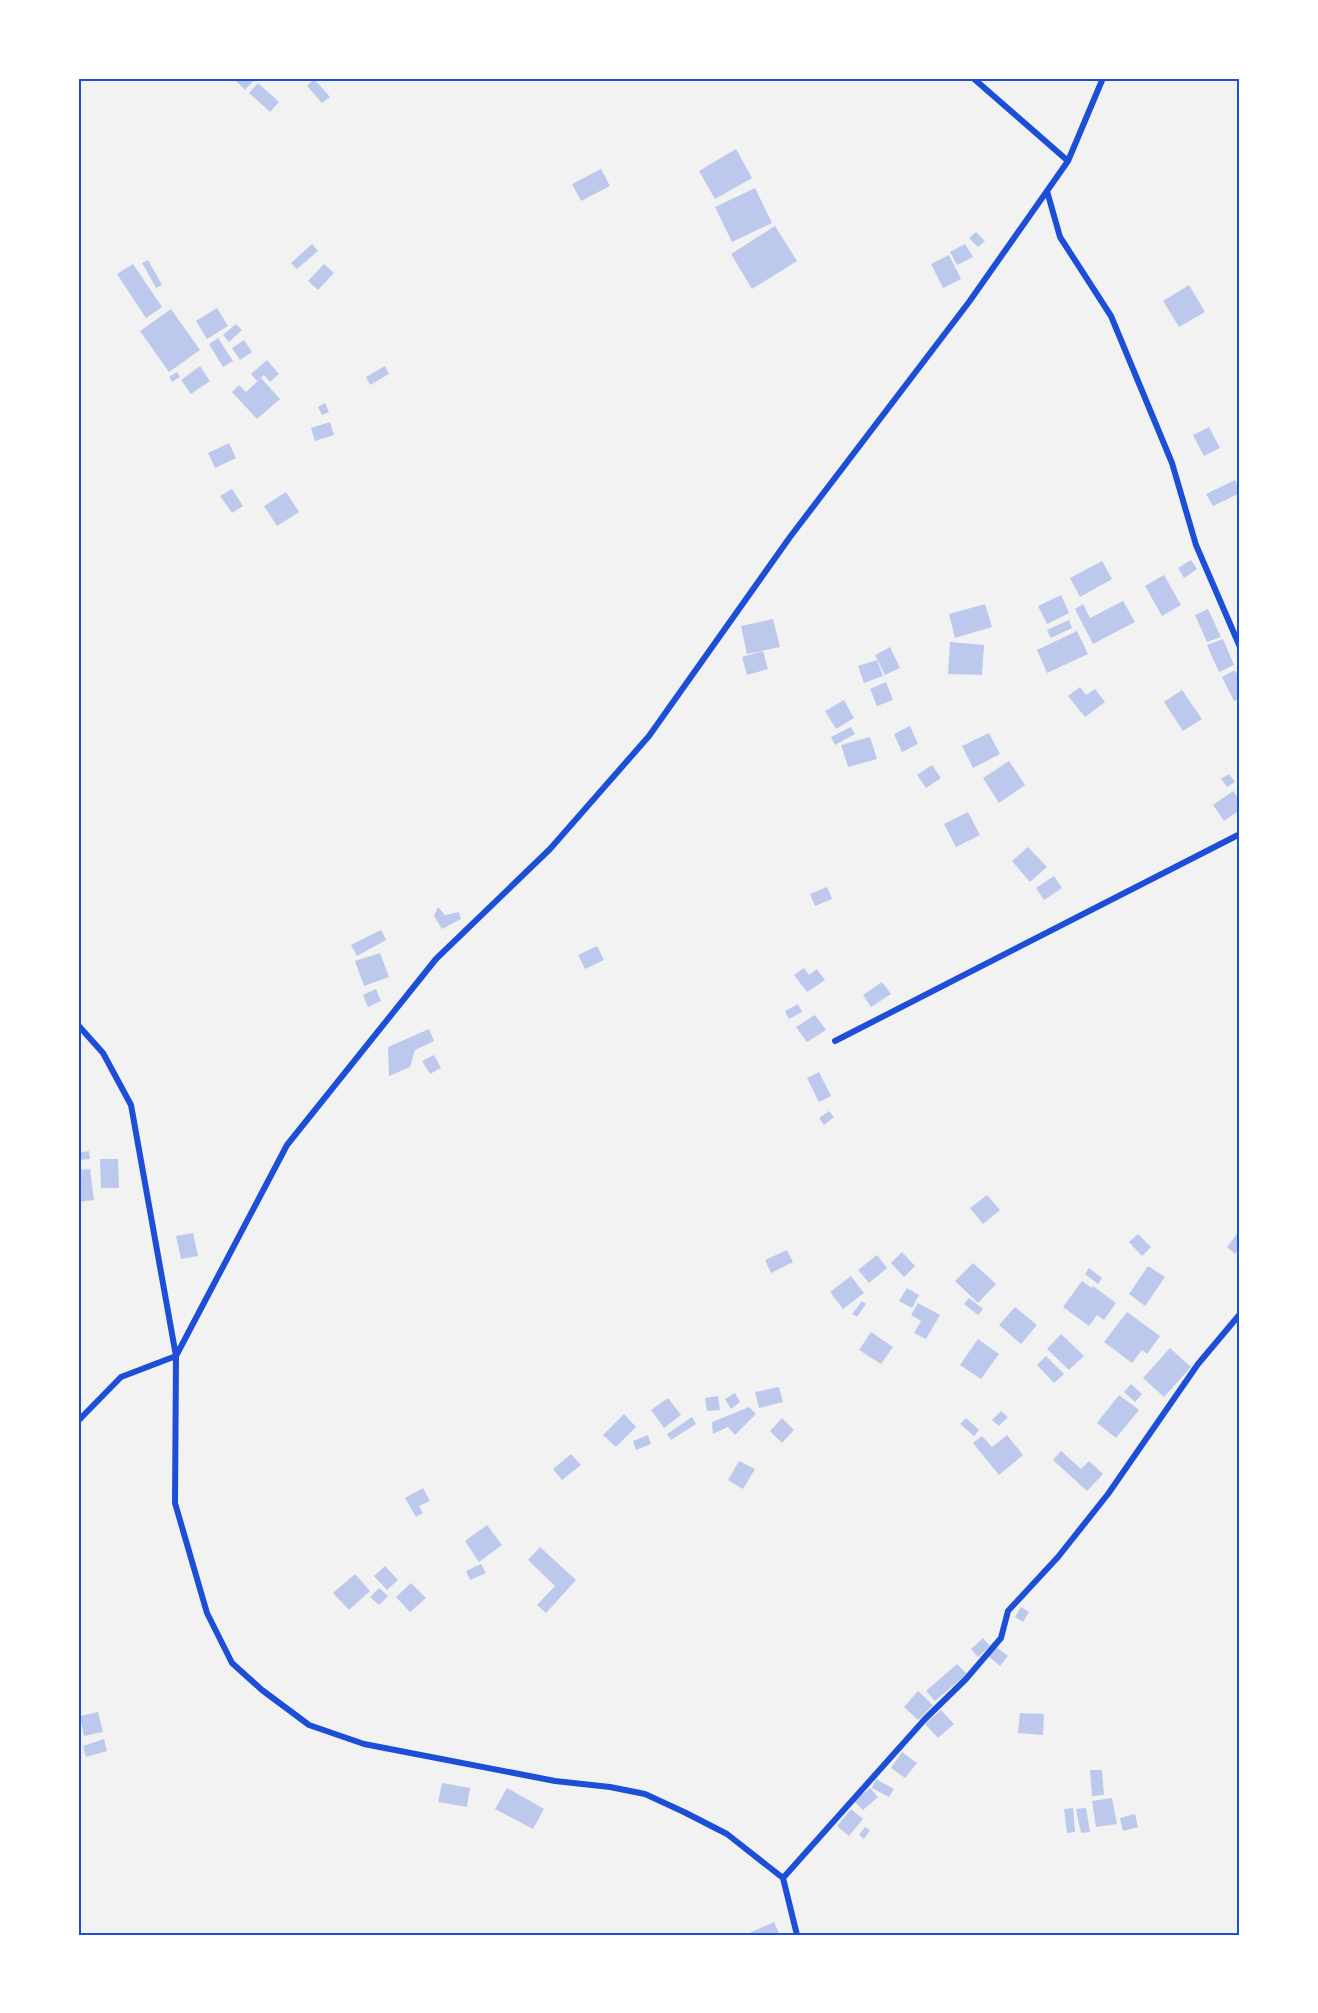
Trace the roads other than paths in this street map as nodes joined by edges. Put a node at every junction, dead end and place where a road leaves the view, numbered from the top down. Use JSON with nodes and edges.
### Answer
{"nodes":[{"id":1,"x":973,"y":78,"type":"edge"},
{"id":2,"x":1103,"y":78,"type":"edge"},
{"id":3,"x":1068,"y":160,"type":"junction"},
{"id":4,"x":1047,"y":191,"type":"junction"},
{"id":5,"x":1240,"y":647,"type":"edge"},
{"id":6,"x":1240,"y":834,"type":"edge"},
{"id":7,"x":78,"y":1025,"type":"edge"},
{"id":8,"x":834,"y":1041,"type":"dead end"},
{"id":9,"x":1240,"y":1314,"type":"edge"},
{"id":10,"x":176,"y":1356,"type":"junction"},
{"id":11,"x":78,"y":1421,"type":"edge"},
{"id":12,"x":783,"y":1878,"type":"junction"},
{"id":13,"x":797,"y":1935,"type":"edge"}],
"edges":[{"from":1,"to":3,"type":"street"},
{"from":2,"to":3,"type":"street"},
{"from":3,"to":4,"type":"street"},
{"from":4,"to":5,"type":"street"},
{"from":4,"to":10,"type":"street"},
{"from":6,"to":8,"type":"street"},
{"from":7,"to":10,"type":"street"},
{"from":9,"to":12,"type":"street"},
{"from":10,"to":11,"type":"street"},
{"from":10,"to":12,"type":"street"},
{"from":12,"to":13,"type":"street"}]}
